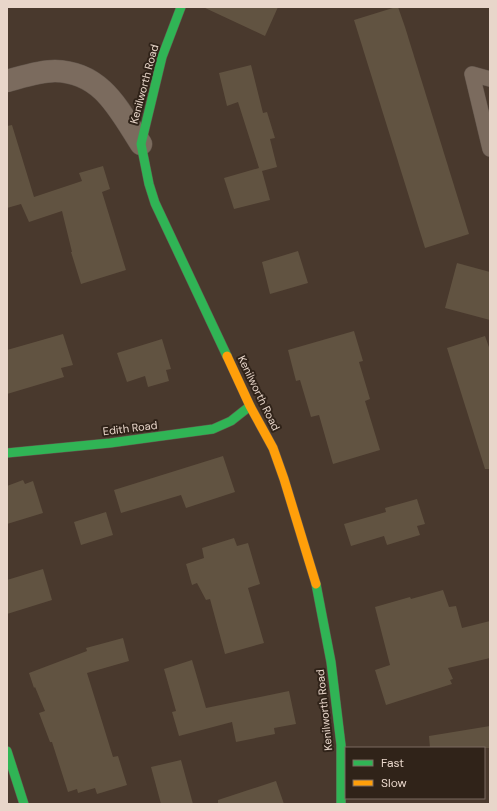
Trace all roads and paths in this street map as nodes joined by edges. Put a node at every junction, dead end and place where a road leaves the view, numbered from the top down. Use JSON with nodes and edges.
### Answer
{"nodes":[{"id":1,"x":181,"y":7,"type":"edge"},
{"id":2,"x":490,"y":79,"type":"edge"},
{"id":3,"x":7,"y":81,"type":"edge"},
{"id":4,"x":141,"y":144,"type":"junction"},
{"id":5,"x":490,"y":149,"type":"edge"},
{"id":6,"x":250,"y":406,"type":"junction"},
{"id":7,"x":7,"y":453,"type":"edge"},
{"id":8,"x":7,"y":751,"type":"edge"},
{"id":9,"x":24,"y":804,"type":"edge"},
{"id":10,"x":341,"y":804,"type":"edge"}],
"edges":[{"from":1,"to":4,"type":"street","name":"Kenilworth Road"},
{"from":2,"to":5,"type":"lane"},
{"from":3,"to":4,"type":"street"},
{"from":4,"to":6,"type":"street","name":"Kenilworth Road"},
{"from":6,"to":7,"type":"street","name":"Edith Road"},
{"from":6,"to":10,"type":"street","name":"Kenilworth Road"},
{"from":8,"to":9,"type":"street"}]}
